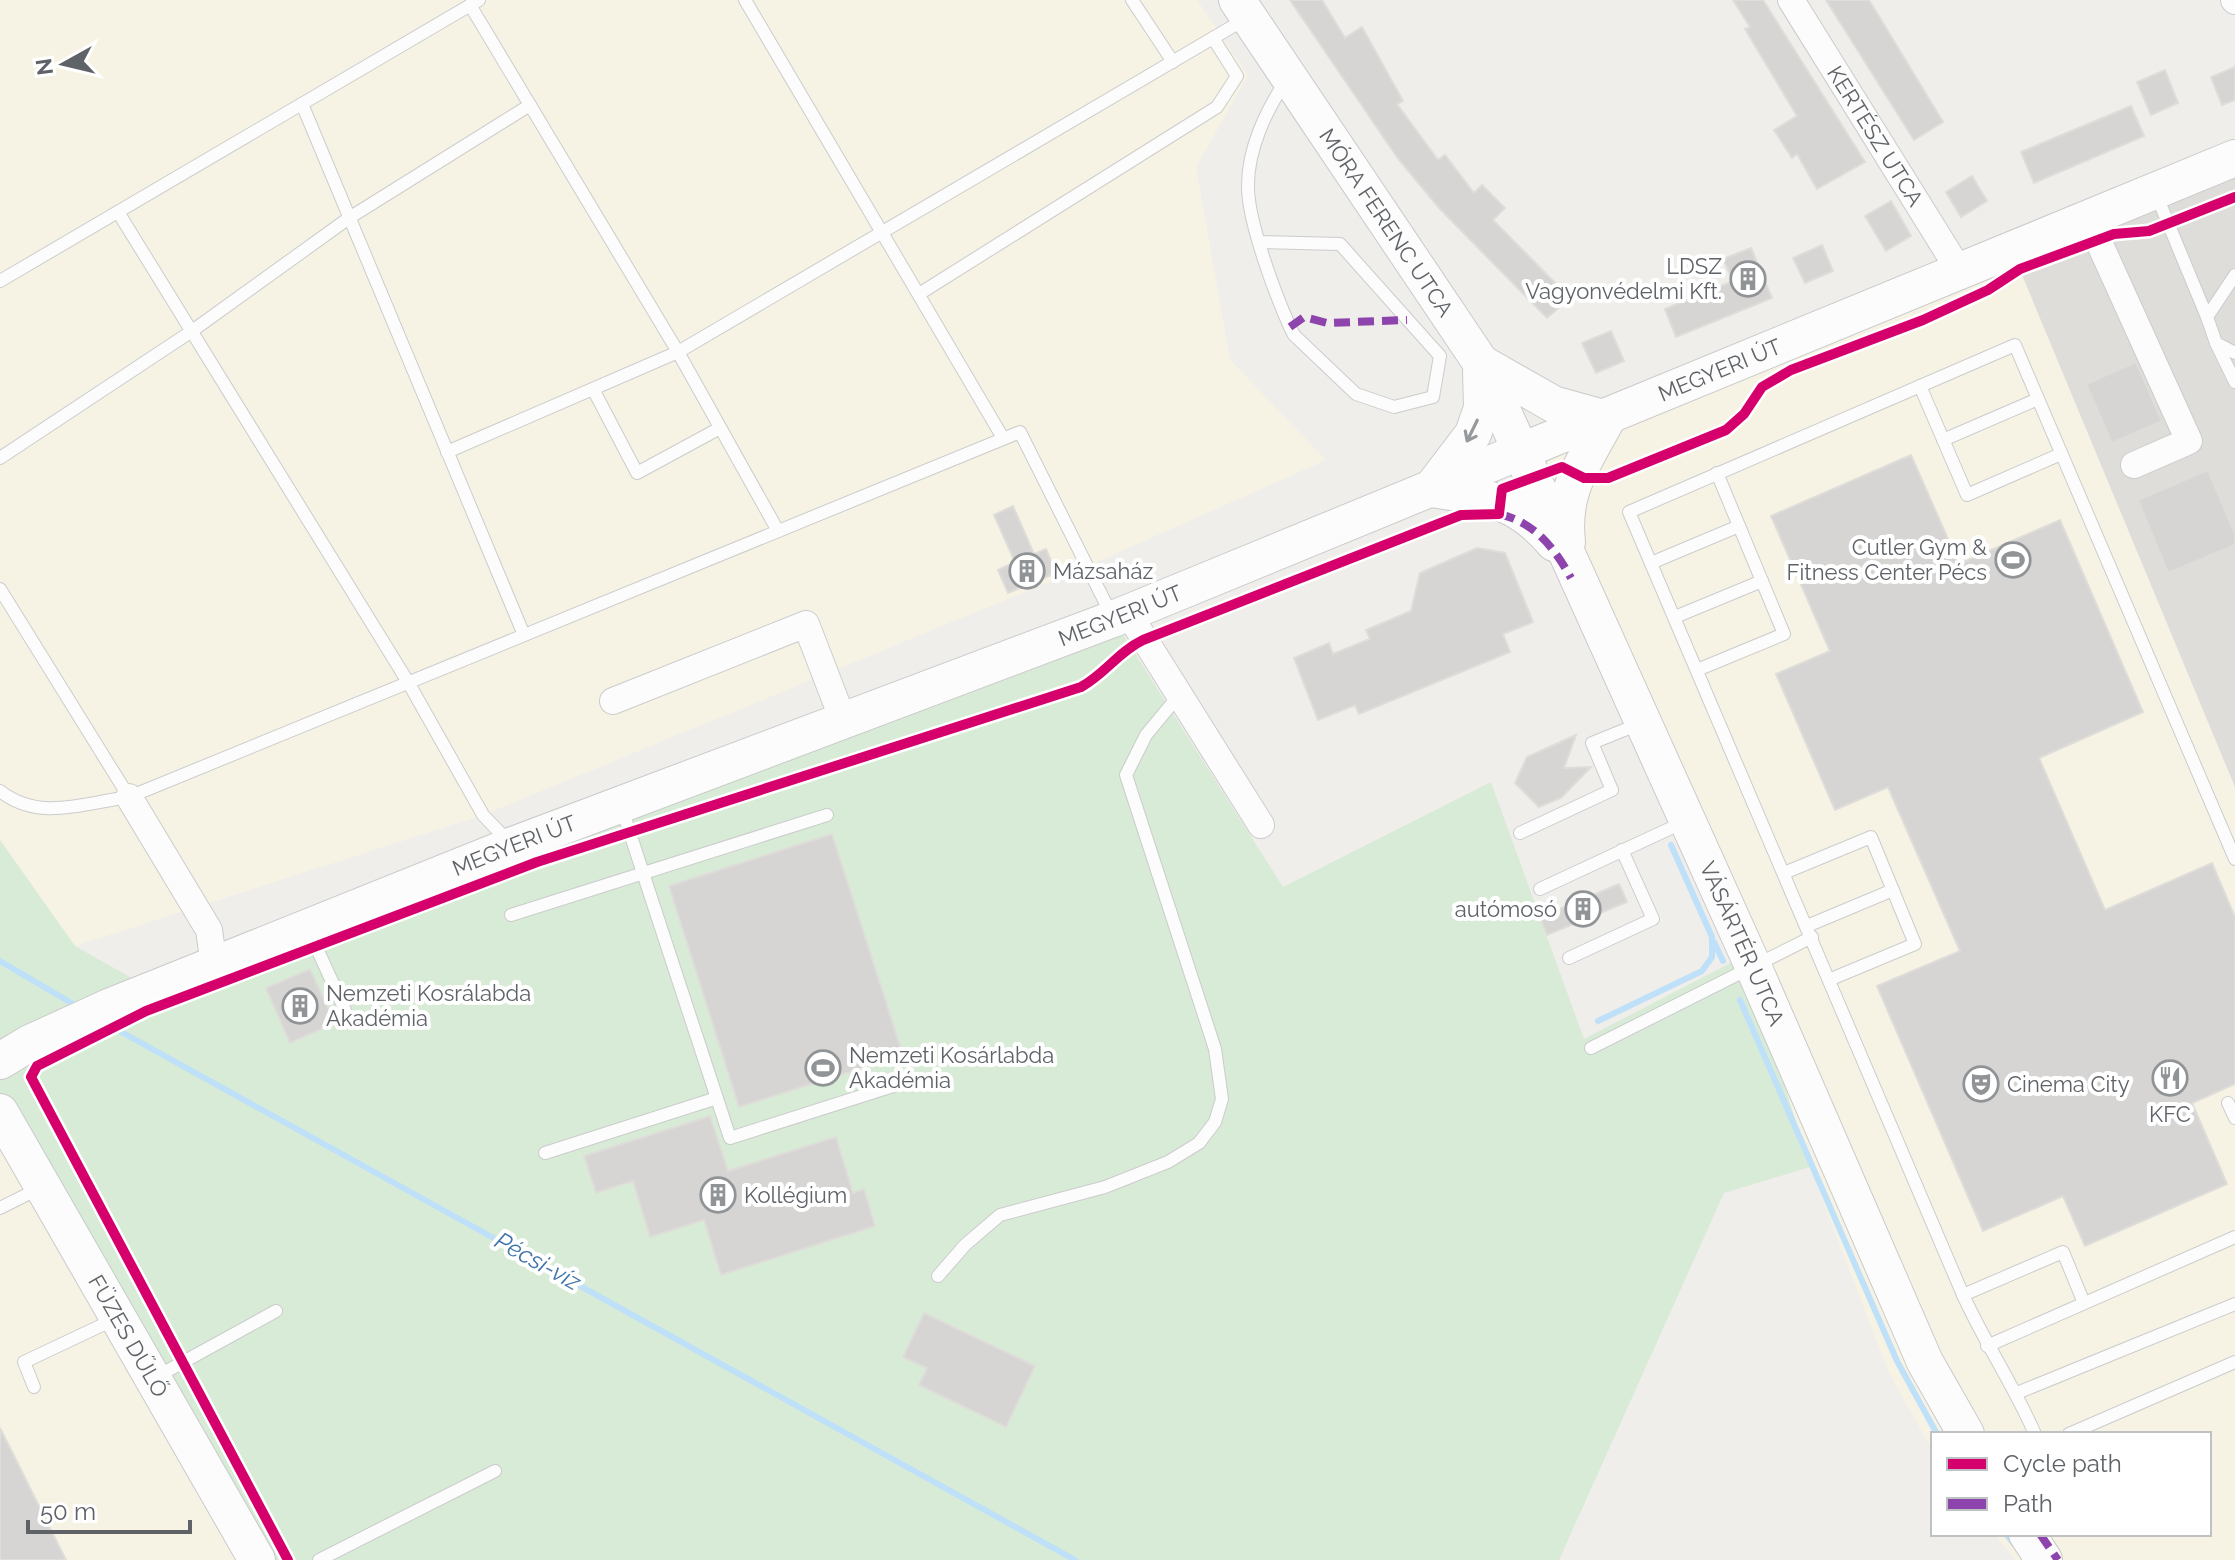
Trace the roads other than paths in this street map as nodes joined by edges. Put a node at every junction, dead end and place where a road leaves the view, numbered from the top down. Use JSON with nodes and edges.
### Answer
{"nodes":[{"id":1,"x":745,"y":0,"type":"edge"},
{"id":2,"x":1132,"y":0,"type":"edge"},
{"id":3,"x":1791,"y":0,"type":"edge"},
{"id":4,"x":475,"y":2,"type":"edge"},
{"id":5,"x":1243,"y":8,"type":"edge"},
{"id":6,"x":1213,"y":38,"type":"junction"},
{"id":7,"x":1173,"y":62,"type":"junction"},
{"id":8,"x":1290,"y":75,"type":"junction"},
{"id":9,"x":302,"y":104,"type":"junction"},
{"id":10,"x":530,"y":105,"type":"junction"},
{"id":11,"x":2235,"y":158,"type":"edge"},
{"id":12,"x":2155,"y":191,"type":"junction"},
{"id":13,"x":118,"y":212,"type":"junction"},
{"id":14,"x":349,"y":218,"type":"junction"},
{"id":15,"x":2088,"y":218,"type":"junction"},
{"id":16,"x":883,"y":232,"type":"junction"},
{"id":17,"x":1260,"y":242,"type":"junction"},
{"id":18,"x":1959,"y":270,"type":"junction"},
{"id":19,"x":2235,"y":275,"type":"edge"},
{"id":20,"x":0,"y":281,"type":"edge"},
{"id":21,"x":919,"y":294,"type":"junction"},
{"id":22,"x":2207,"y":317,"type":"junction"},
{"id":23,"x":192,"y":331,"type":"junction"},
{"id":24,"x":2216,"y":343,"type":"junction"},
{"id":25,"x":678,"y":352,"type":"junction"},
{"id":26,"x":2235,"y":353,"type":"edge"},
{"id":27,"x":1481,"y":363,"type":"junction"},
{"id":28,"x":2235,"y":382,"type":"edge"},
{"id":29,"x":1920,"y":386,"type":"junction"},
{"id":30,"x":593,"y":389,"type":"junction"},
{"id":31,"x":2038,"y":399,"type":"junction"},
{"id":32,"x":1607,"y":419,"type":"junction"},
{"id":33,"x":720,"y":428,"type":"junction"},
{"id":34,"x":1003,"y":438,"type":"junction"},
{"id":35,"x":1943,"y":440,"type":"junction"},
{"id":36,"x":447,"y":452,"type":"junction"},
{"id":37,"x":1522,"y":452,"type":"junction"},
{"id":38,"x":2061,"y":454,"type":"junction"},
{"id":39,"x":0,"y":458,"type":"edge"},
{"id":40,"x":2134,"y":465,"type":"dead end"},
{"id":41,"x":1717,"y":473,"type":"junction"},
{"id":42,"x":1431,"y":489,"type":"junction"},
{"id":43,"x":1739,"y":526,"type":"junction"},
{"id":44,"x":778,"y":531,"type":"junction"},
{"id":45,"x":1568,"y":559,"type":"junction"},
{"id":46,"x":1651,"y":563,"type":"junction"},
{"id":47,"x":1762,"y":581,"type":"junction"},
{"id":48,"x":0,"y":589,"type":"edge"},
{"id":49,"x":1120,"y":616,"type":"junction"},
{"id":50,"x":1675,"y":617,"type":"junction"},
{"id":51,"x":524,"y":635,"type":"junction"},
{"id":52,"x":1697,"y":670,"type":"junction"},
{"id":53,"x":408,"y":682,"type":"junction"},
{"id":54,"x":1180,"y":694,"type":"junction"},
{"id":55,"x":613,"y":701,"type":"dead end"},
{"id":56,"x":843,"y":720,"type":"junction"},
{"id":57,"x":1642,"y":722,"type":"junction"},
{"id":58,"x":0,"y":791,"type":"edge"},
{"id":59,"x":129,"y":797,"type":"junction"},
{"id":60,"x":620,"y":805,"type":"junction"},
{"id":61,"x":827,"y":815,"type":"dead end"},
{"id":62,"x":1687,"y":821,"type":"junction"},
{"id":63,"x":1261,"y":825,"type":"dead end"},
{"id":64,"x":1520,"y":833,"type":"dead end"},
{"id":65,"x":513,"y":845,"type":"junction"},
{"id":66,"x":1622,"y":850,"type":"junction"},
{"id":67,"x":2235,"y":859,"type":"edge"},
{"id":68,"x":643,"y":873,"type":"junction"},
{"id":69,"x":1784,"y":873,"type":"junction"},
{"id":70,"x":1540,"y":889,"type":"dead end"},
{"id":71,"x":1893,"y":890,"type":"junction"},
{"id":72,"x":511,"y":915,"type":"dead end"},
{"id":73,"x":307,"y":928,"type":"junction"},
{"id":74,"x":1810,"y":931,"type":"junction"},
{"id":75,"x":1569,"y":958,"type":"dead end"},
{"id":76,"x":214,"y":965,"type":"junction"},
{"id":77,"x":1753,"y":966,"type":"junction"},
{"id":78,"x":1831,"y":979,"type":"junction"},
{"id":79,"x":345,"y":1010,"type":"dead end"},
{"id":80,"x":1591,"y":1048,"type":"dead end"},
{"id":81,"x":15,"y":1052,"type":"edge"},
{"id":82,"x":893,"y":1086,"type":"dead end"},
{"id":83,"x":717,"y":1098,"type":"junction"},
{"id":84,"x":2228,"y":1103,"type":"dead end"},
{"id":85,"x":1,"y":1115,"type":"edge"},
{"id":86,"x":2235,"y":1118,"type":"edge"},
{"id":87,"x":545,"y":1153,"type":"dead end"},
{"id":88,"x":45,"y":1185,"type":"junction"},
{"id":89,"x":0,"y":1208,"type":"edge"},
{"id":90,"x":2235,"y":1237,"type":"edge"},
{"id":91,"x":938,"y":1276,"type":"dead end"},
{"id":92,"x":1963,"y":1295,"type":"junction"},
{"id":93,"x":2084,"y":1303,"type":"junction"},
{"id":94,"x":2235,"y":1304,"type":"edge"},
{"id":95,"x":276,"y":1311,"type":"dead end"},
{"id":96,"x":119,"y":1317,"type":"junction"},
{"id":97,"x":1987,"y":1346,"type":"junction"},
{"id":98,"x":2235,"y":1362,"type":"edge"},
{"id":99,"x":154,"y":1378,"type":"junction"},
{"id":100,"x":34,"y":1387,"type":"dead end"},
{"id":101,"x":2017,"y":1393,"type":"junction"},
{"id":102,"x":1965,"y":1432,"type":"edge"},
{"id":103,"x":2034,"y":1432,"type":"edge"},
{"id":104,"x":2074,"y":1432,"type":"edge"},
{"id":105,"x":495,"y":1471,"type":"dead end"},
{"id":106,"x":2028,"y":1536,"type":"edge"},
{"id":107,"x":257,"y":1560,"type":"edge"},
{"id":108,"x":319,"y":1560,"type":"edge"},
{"id":109,"x":2044,"y":1560,"type":"edge"}],
"edges":[{"from":1,"to":16,"type":"lane"},
{"from":2,"to":7,"type":"lane"},
{"from":3,"to":18,"type":"street","name":"KERTÉSZ UTCA"},
{"from":4,"to":9,"type":"lane"},
{"from":4,"to":10,"type":"lane"},
{"from":5,"to":6,"type":"lane"},
{"from":5,"to":8,"type":"street","name":"MÓRA FERENC UTCA"},
{"from":6,"to":7,"type":"lane"},
{"from":6,"to":21,"type":"lane"},
{"from":7,"to":16,"type":"lane"},
{"from":8,"to":17,"type":"lane"},
{"from":8,"to":27,"type":"street","name":"MÓRA FERENC UTCA"},
{"from":9,"to":13,"type":"lane"},
{"from":9,"to":14,"type":"lane"},
{"from":10,"to":14,"type":"lane"},
{"from":10,"to":25,"type":"lane"},
{"from":11,"to":12,"type":"street","name":"MEGYERI ÚT"},
{"from":12,"to":15,"type":"street","name":"MEGYERI ÚT"},
{"from":12,"to":22,"type":"lane"},
{"from":13,"to":20,"type":"lane"},
{"from":13,"to":23,"type":"lane"},
{"from":14,"to":23,"type":"lane"},
{"from":14,"to":36,"type":"lane"},
{"from":15,"to":18,"type":"street","name":"MEGYERI ÚT"},
{"from":15,"to":40,"type":"street"},
{"from":16,"to":21,"type":"lane"},
{"from":16,"to":25,"type":"lane"},
{"from":17,"to":17,"type":"lane"},
{"from":18,"to":32,"type":"street","name":"MEGYERI ÚT"},
{"from":19,"to":22,"type":"lane"},
{"from":21,"to":34,"type":"lane"},
{"from":22,"to":24,"type":"lane"},
{"from":23,"to":39,"type":"lane"},
{"from":23,"to":53,"type":"lane"},
{"from":24,"to":26,"type":"lane"},
{"from":24,"to":28,"type":"lane"},
{"from":25,"to":30,"type":"lane"},
{"from":25,"to":33,"type":"lane"},
{"from":27,"to":32,"type":"street"},
{"from":27,"to":37,"type":"street","name":"MÓRA FERENC UTCA"},
{"from":27,"to":42,"type":"street","one_way":true},
{"from":29,"to":31,"type":"lane"},
{"from":29,"to":35,"type":"lane"},
{"from":29,"to":41,"type":"lane"},
{"from":30,"to":33,"type":"lane"},
{"from":30,"to":36,"type":"lane"},
{"from":31,"to":35,"type":"lane"},
{"from":31,"to":38,"type":"lane"},
{"from":32,"to":37,"type":"street","name":"MEGYERI ÚT"},
{"from":32,"to":45,"type":"street"},
{"from":33,"to":44,"type":"lane"},
{"from":34,"to":44,"type":"lane"},
{"from":34,"to":49,"type":"lane"},
{"from":35,"to":38,"type":"lane"},
{"from":36,"to":51,"type":"lane"},
{"from":37,"to":42,"type":"street","name":"MEGYERI ÚT"},
{"from":37,"to":45,"type":"street","name":"VÁSÁRTÉR UTCA"},
{"from":38,"to":67,"type":"lane"},
{"from":41,"to":43,"type":"lane"},
{"from":41,"to":46,"type":"lane"},
{"from":42,"to":45,"type":"street"},
{"from":42,"to":49,"type":"street","name":"MEGYERI ÚT"},
{"from":43,"to":46,"type":"lane"},
{"from":43,"to":47,"type":"lane"},
{"from":44,"to":51,"type":"lane"},
{"from":45,"to":57,"type":"street","name":"VÁSÁRTÉR UTCA"},
{"from":46,"to":50,"type":"lane"},
{"from":47,"to":50,"type":"lane"},
{"from":47,"to":52,"type":"lane"},
{"from":48,"to":59,"type":"lane"},
{"from":49,"to":54,"type":"street"},
{"from":49,"to":56,"type":"street","name":"MEGYERI ÚT"},
{"from":50,"to":52,"type":"lane"},
{"from":51,"to":53,"type":"lane"},
{"from":52,"to":69,"type":"lane"},
{"from":53,"to":59,"type":"lane"},
{"from":53,"to":65,"type":"lane"},
{"from":54,"to":63,"type":"street"},
{"from":54,"to":91,"type":"lane"},
{"from":55,"to":56,"type":"street"},
{"from":56,"to":60,"type":"street","name":"MEGYERI ÚT"},
{"from":57,"to":62,"type":"street","name":"VÁSÁRTÉR UTCA"},
{"from":57,"to":64,"type":"lane"},
{"from":58,"to":59,"type":"lane"},
{"from":59,"to":76,"type":"street"},
{"from":60,"to":65,"type":"street","name":"MEGYERI ÚT"},
{"from":60,"to":68,"type":"lane"},
{"from":61,"to":68,"type":"lane"},
{"from":62,"to":66,"type":"lane"},
{"from":62,"to":77,"type":"street","name":"VÁSÁRTÉR UTCA"},
{"from":65,"to":73,"type":"street","name":"MEGYERI ÚT"},
{"from":66,"to":70,"type":"lane"},
{"from":66,"to":75,"type":"lane"},
{"from":68,"to":72,"type":"lane"},
{"from":68,"to":83,"type":"lane"},
{"from":69,"to":71,"type":"lane"},
{"from":69,"to":74,"type":"lane"},
{"from":71,"to":74,"type":"lane"},
{"from":71,"to":78,"type":"lane"},
{"from":73,"to":76,"type":"street","name":"MEGYERI ÚT"},
{"from":73,"to":79,"type":"lane"},
{"from":74,"to":77,"type":"lane"},
{"from":74,"to":78,"type":"lane"},
{"from":76,"to":81,"type":"street","name":"MEGYERI ÚT"},
{"from":77,"to":80,"type":"lane"},
{"from":77,"to":102,"type":"street","name":"VÁSÁRTÉR UTCA"},
{"from":78,"to":92,"type":"lane"},
{"from":81,"to":85,"type":"street"},
{"from":82,"to":83,"type":"lane"},
{"from":83,"to":87,"type":"lane"},
{"from":84,"to":86,"type":"lane"},
{"from":85,"to":88,"type":"street","name":"FÜZES DŰLŐ"},
{"from":88,"to":89,"type":"lane"},
{"from":88,"to":96,"type":"street","name":"FÜZES DŰLŐ"},
{"from":90,"to":93,"type":"lane"},
{"from":92,"to":93,"type":"lane"},
{"from":92,"to":97,"type":"lane"},
{"from":93,"to":97,"type":"lane"},
{"from":94,"to":101,"type":"lane"},
{"from":95,"to":99,"type":"lane"},
{"from":96,"to":99,"type":"street","name":"FÜZES DŰLŐ"},
{"from":96,"to":100,"type":"lane"},
{"from":97,"to":101,"type":"lane"},
{"from":98,"to":104,"type":"lane"},
{"from":99,"to":107,"type":"street","name":"FÜZES DŰLŐ"},
{"from":101,"to":103,"type":"lane"},
{"from":105,"to":108,"type":"lane"},
{"from":106,"to":109,"type":"street"}]}
